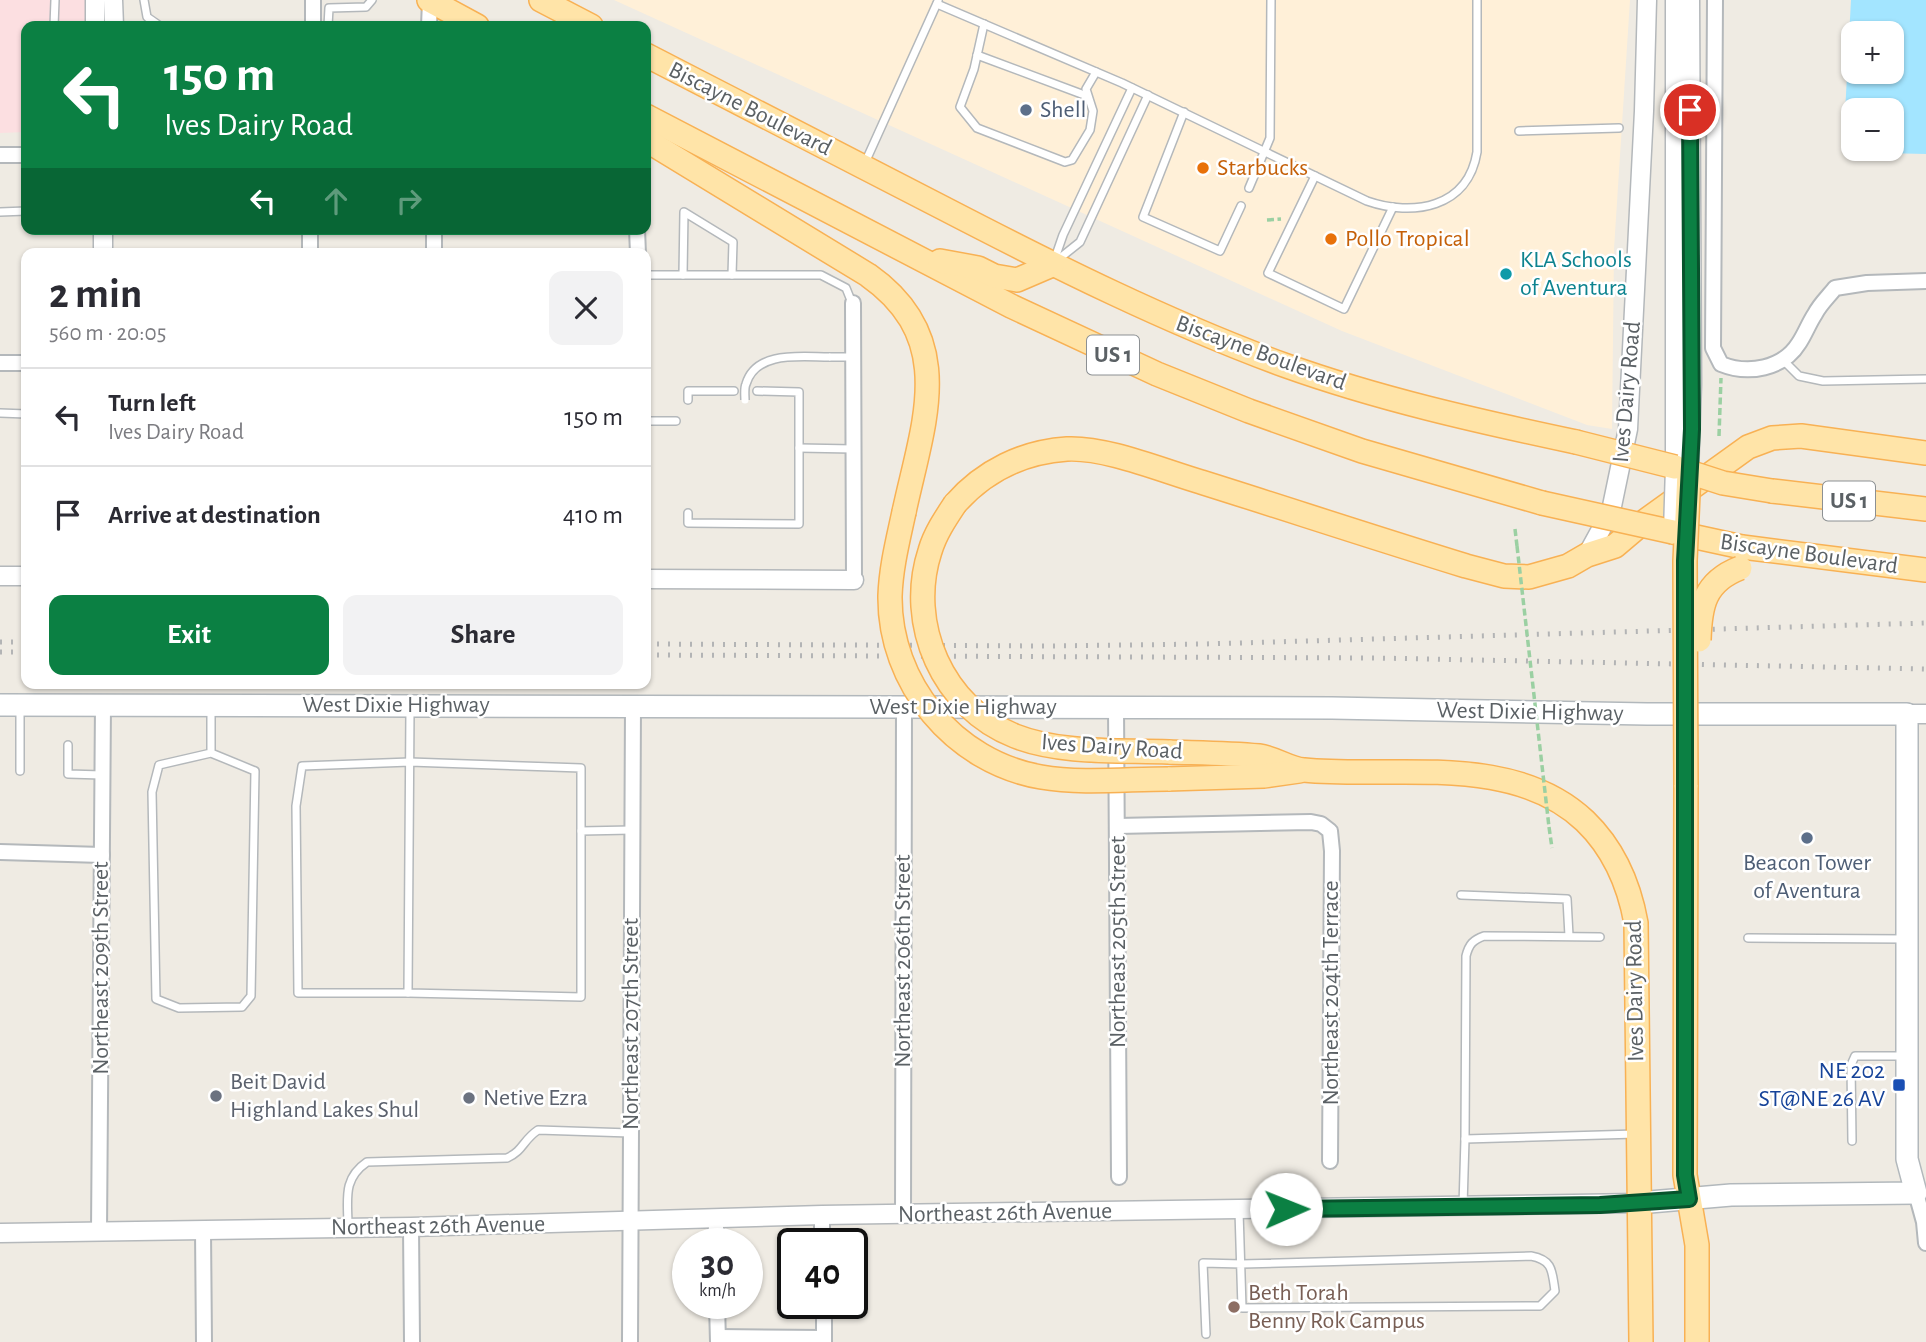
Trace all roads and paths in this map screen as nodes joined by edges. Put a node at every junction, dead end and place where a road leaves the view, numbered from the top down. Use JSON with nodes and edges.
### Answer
{"nodes":[{"id":1,"x":55,"y":0,"type":"edge"},
{"id":2,"x":95,"y":0,"type":"edge"},
{"id":3,"x":113,"y":0,"type":"edge"},
{"id":4,"x":144,"y":0,"type":"edge"},
{"id":5,"x":313,"y":0,"type":"edge"},
{"id":6,"x":372,"y":0,"type":"edge"},
{"id":7,"x":430,"y":0,"type":"edge"},
{"id":8,"x":541,"y":0,"type":"edge"},
{"id":9,"x":1270,"y":0,"type":"edge"},
{"id":10,"x":1477,"y":0,"type":"edge"},
{"id":11,"x":1647,"y":0,"type":"edge"},
{"id":12,"x":1675,"y":0,"type":"edge"},
{"id":13,"x":1690,"y":0,"type":"edge"},
{"id":14,"x":1714,"y":0,"type":"edge"},
{"id":15,"x":938,"y":2,"type":"edge"},
{"id":16,"x":54,"y":21,"type":"edge"},
{"id":17,"x":95,"y":21,"type":"edge"},
{"id":18,"x":114,"y":21,"type":"edge"},
{"id":19,"x":153,"y":21,"type":"edge"},
{"id":20,"x":313,"y":21,"type":"edge"},
{"id":21,"x":328,"y":21,"type":"edge"},
{"id":22,"x":429,"y":21,"type":"edge"},
{"id":23,"x":468,"y":21,"type":"edge"},
{"id":24,"x":581,"y":21,"type":"edge"},
{"id":25,"x":984,"y":24,"type":"junction"},
{"id":26,"x":977,"y":55,"type":"junction"},
{"id":27,"x":651,"y":58,"type":"edge"},
{"id":28,"x":1096,"y":72,"type":"junction"},
{"id":29,"x":1132,"y":88,"type":"junction"},
{"id":30,"x":1148,"y":95,"type":"junction"},
{"id":31,"x":1087,"y":96,"type":"junction"},
{"id":32,"x":1184,"y":113,"type":"junction"},
{"id":33,"x":651,"y":119,"type":"edge"},
{"id":34,"x":1619,"y":128,"type":"dead end"},
{"id":35,"x":1519,"y":131,"type":"dead end"},
{"id":36,"x":651,"y":143,"type":"edge"},
{"id":37,"x":1266,"y":152,"type":"junction"},
{"id":38,"x":0,"y":155,"type":"edge"},
{"id":39,"x":21,"y":155,"type":"edge"},
{"id":40,"x":863,"y":167,"type":"junction"},
{"id":41,"x":1315,"y":176,"type":"junction"},
{"id":42,"x":1249,"y":188,"type":"dead end"},
{"id":43,"x":1241,"y":206,"type":"dead end"},
{"id":44,"x":1393,"y":207,"type":"junction"},
{"id":45,"x":21,"y":211,"type":"edge"},
{"id":46,"x":0,"y":212,"type":"edge"},
{"id":47,"x":1281,"y":219,"type":"dead end"},
{"id":48,"x":1267,"y":220,"type":"dead end"},
{"id":49,"x":916,"y":257,"type":"junction"},
{"id":50,"x":1052,"y":265,"type":"junction"},
{"id":51,"x":651,"y":275,"type":"edge"},
{"id":52,"x":683,"y":275,"type":"junction"},
{"id":53,"x":732,"y":275,"type":"junction"},
{"id":54,"x":1926,"y":281,"type":"edge"},
{"id":55,"x":853,"y":303,"type":"joint"},
{"id":56,"x":853,"y":357,"type":"junction"},
{"id":57,"x":1783,"y":360,"type":"junction"},
{"id":58,"x":0,"y":363,"type":"edge"},
{"id":59,"x":21,"y":363,"type":"edge"},
{"id":60,"x":1926,"y":379,"type":"edge"},
{"id":61,"x":1684,"y":384,"type":"junction"},
{"id":62,"x":1722,"y":385,"type":"dead end"},
{"id":63,"x":734,"y":391,"type":"dead end"},
{"id":64,"x":757,"y":391,"type":"dead end"},
{"id":65,"x":688,"y":400,"type":"dead end"},
{"id":66,"x":745,"y":400,"type":"dead end"},
{"id":67,"x":0,"y":413,"type":"edge"},
{"id":68,"x":21,"y":414,"type":"edge"},
{"id":69,"x":651,"y":421,"type":"edge"},
{"id":70,"x":676,"y":421,"type":"dead end"},
{"id":71,"x":1719,"y":436,"type":"dead end"},
{"id":72,"x":799,"y":448,"type":"junction"},
{"id":73,"x":853,"y":449,"type":"junction"},
{"id":74,"x":1926,"y":453,"type":"edge"},
{"id":75,"x":1682,"y":469,"type":"junction"},
{"id":76,"x":1926,"y":509,"type":"edge"},
{"id":77,"x":688,"y":513,"type":"dead end"},
{"id":78,"x":1515,"y":529,"type":"dead end"},
{"id":79,"x":1679,"y":533,"type":"junction"},
{"id":80,"x":1587,"y":555,"type":"junction"},
{"id":81,"x":1741,"y":558,"type":"junction"},
{"id":82,"x":1926,"y":570,"type":"edge"},
{"id":83,"x":0,"y":576,"type":"edge"},
{"id":84,"x":21,"y":576,"type":"edge"},
{"id":85,"x":651,"y":579,"type":"edge"},
{"id":86,"x":854,"y":580,"type":"joint"},
{"id":87,"x":1685,"y":671,"type":"junction"},
{"id":88,"x":10,"y":704,"type":"edge"},
{"id":89,"x":103,"y":704,"type":"junction"},
{"id":90,"x":211,"y":704,"type":"junction"},
{"id":91,"x":410,"y":705,"type":"junction"},
{"id":92,"x":633,"y":705,"type":"junction"},
{"id":93,"x":904,"y":707,"type":"junction"},
{"id":94,"x":1116,"y":707,"type":"junction"},
{"id":95,"x":1916,"y":714,"type":"edge"},
{"id":96,"x":68,"y":745,"type":"dead end"},
{"id":97,"x":211,"y":753,"type":"junction"},
{"id":98,"x":410,"y":762,"type":"junction"},
{"id":99,"x":1302,"y":770,"type":"junction"},
{"id":100,"x":20,"y":771,"type":"dead end"},
{"id":101,"x":103,"y":775,"type":"junction"},
{"id":102,"x":1117,"y":826,"type":"junction"},
{"id":103,"x":632,"y":830,"type":"junction"},
{"id":104,"x":581,"y":831,"type":"junction"},
{"id":105,"x":1552,"y":848,"type":"dead end"},
{"id":106,"x":0,"y":852,"type":"edge"},
{"id":107,"x":102,"y":855,"type":"junction"},
{"id":108,"x":1461,"y":895,"type":"dead end"},
{"id":109,"x":1569,"y":936,"type":"junction"},
{"id":110,"x":1600,"y":937,"type":"dead end"},
{"id":111,"x":1748,"y":938,"type":"dead end"},
{"id":112,"x":1907,"y":939,"type":"junction"},
{"id":113,"x":408,"y":993,"type":"junction"},
{"id":114,"x":1906,"y":1056,"type":"junction"},
{"id":115,"x":630,"y":1133,"type":"junction"},
{"id":116,"x":1637,"y":1133,"type":"junction"},
{"id":117,"x":1465,"y":1139,"type":"junction"},
{"id":118,"x":1852,"y":1141,"type":"dead end"},
{"id":119,"x":1330,"y":1161,"type":"dead end"},
{"id":120,"x":1119,"y":1177,"type":"dead end"},
{"id":121,"x":1921,"y":1193,"type":"edge"},
{"id":122,"x":1689,"y":1199,"type":"junction"},
{"id":123,"x":1638,"y":1203,"type":"junction"},
{"id":124,"x":1463,"y":1206,"type":"junction"},
{"id":125,"x":1239,"y":1210,"type":"junction"},
{"id":126,"x":822,"y":1215,"type":"junction"},
{"id":127,"x":903,"y":1215,"type":"junction"},
{"id":128,"x":716,"y":1219,"type":"junction"},
{"id":129,"x":630,"y":1220,"type":"junction"},
{"id":130,"x":411,"y":1227,"type":"junction"},
{"id":131,"x":348,"y":1228,"type":"junction"},
{"id":132,"x":716,"y":1228,"type":"edge"},
{"id":133,"x":822,"y":1228,"type":"edge"},
{"id":134,"x":203,"y":1231,"type":"junction"},
{"id":135,"x":99,"y":1232,"type":"junction"},
{"id":136,"x":0,"y":1233,"type":"edge"},
{"id":137,"x":1926,"y":1243,"type":"edge"},
{"id":138,"x":1242,"y":1264,"type":"junction"},
{"id":139,"x":717,"y":1319,"type":"edge"},
{"id":140,"x":824,"y":1319,"type":"edge"},
{"id":141,"x":1206,"y":1334,"type":"dead end"},
{"id":142,"x":718,"y":1340,"type":"edge"},
{"id":143,"x":824,"y":1340,"type":"edge"},
{"id":144,"x":204,"y":1342,"type":"edge"},
{"id":145,"x":412,"y":1342,"type":"edge"},
{"id":146,"x":630,"y":1342,"type":"edge"},
{"id":147,"x":1641,"y":1342,"type":"edge"},
{"id":148,"x":1697,"y":1342,"type":"edge"}],
"edges":[{"from":1,"to":16,"type":"lane"},
{"from":2,"to":17,"type":"street"},
{"from":3,"to":18,"type":"street"},
{"from":4,"to":19,"type":"lane"},
{"from":5,"to":20,"type":"street"},
{"from":6,"to":21,"type":"lane"},
{"from":7,"to":22,"type":"street"},
{"from":7,"to":23,"type":"main road"},
{"from":8,"to":24,"type":"main road"},
{"from":9,"to":37,"type":"lane"},
{"from":10,"to":44,"type":"lane"},
{"from":11,"to":80,"type":"street","name":"Ives Dairy Road"},
{"from":12,"to":61,"type":"street","name":"Ives Dairy Road"},
{"from":13,"to":61,"type":"street","name":"Ives Dairy Road"},
{"from":14,"to":57,"type":"street"},
{"from":15,"to":25,"type":"lane"},
{"from":15,"to":40,"type":"lane"},
{"from":25,"to":26,"type":"lane"},
{"from":25,"to":28,"type":"lane"},
{"from":26,"to":31,"type":"lane"},
{"from":26,"to":31,"type":"lane"},
{"from":27,"to":40,"type":"main road","name":"Biscayne Boulevard","number":"US 1"},
{"from":28,"to":29,"type":"lane"},
{"from":28,"to":31,"type":"lane"},
{"from":29,"to":30,"type":"lane"},
{"from":29,"to":50,"type":"lane"},
{"from":30,"to":32,"type":"lane"},
{"from":30,"to":50,"type":"lane"},
{"from":32,"to":37,"type":"lane"},
{"from":32,"to":43,"type":"lane"},
{"from":33,"to":49,"type":"main road","name":"Biscayne Boulevard","number":"US 1"},
{"from":34,"to":35,"type":"lane"},
{"from":36,"to":99,"type":"main road","bridge":true},
{"from":37,"to":41,"type":"lane"},
{"from":37,"to":42,"type":"lane"},
{"from":38,"to":39,"type":"street"},
{"from":40,"to":50,"type":"main road","name":"Biscayne Boulevard","number":"US 1"},
{"from":41,"to":44,"type":"lane"},
{"from":41,"to":44,"type":"lane"},
{"from":45,"to":46,"type":"lane"},
{"from":47,"to":48,"type":"path"},
{"from":49,"to":50,"type":"main road"},
{"from":49,"to":79,"type":"main road","name":"Biscayne Boulevard","number":"US 1","bridge":true},
{"from":50,"to":75,"type":"main road","name":"Biscayne Boulevard","number":"US 1","bridge":true},
{"from":51,"to":52,"type":"lane"},
{"from":52,"to":53,"type":"lane"},
{"from":52,"to":53,"type":"lane"},
{"from":53,"to":55,"type":"lane"},
{"from":54,"to":57,"type":"street"},
{"from":55,"to":56,"type":"street"},
{"from":56,"to":66,"type":"lane","bridge":true},
{"from":56,"to":73,"type":"street"},
{"from":57,"to":60,"type":"lane"},
{"from":58,"to":59,"type":"street"},
{"from":61,"to":75,"type":"street","name":"Ives Dairy Road"},
{"from":62,"to":71,"type":"path"},
{"from":63,"to":65,"type":"lane"},
{"from":64,"to":72,"type":"lane"},
{"from":67,"to":68,"type":"lane"},
{"from":69,"to":70,"type":"lane"},
{"from":72,"to":73,"type":"lane"},
{"from":72,"to":77,"type":"lane"},
{"from":73,"to":86,"type":"street"},
{"from":74,"to":80,"type":"main road"},
{"from":75,"to":76,"type":"main road","name":"Biscayne Boulevard","number":"US 1","bridge":true},
{"from":75,"to":79,"type":"main road","name":"Ives Dairy Road","bridge":true},
{"from":78,"to":105,"type":"path","bridge":true},
{"from":79,"to":81,"type":"main road","name":"Biscayne Boulevard","number":"US 1"},
{"from":79,"to":87,"type":"main road","name":"Ives Dairy Road","bridge":true},
{"from":80,"to":99,"type":"main road","name":"Ives Dairy Road","bridge":true},
{"from":81,"to":82,"type":"main road","name":"Biscayne Boulevard"},
{"from":81,"to":87,"type":"main road","bridge":true},
{"from":83,"to":84,"type":"street"},
{"from":85,"to":86,"type":"street"},
{"from":87,"to":122,"type":"main road","name":"Ives Dairy Road","bridge":true},
{"from":88,"to":89,"type":"main road","name":"West Dixie Highway"},
{"from":88,"to":100,"type":"lane"},
{"from":89,"to":90,"type":"main road","name":"West Dixie Highway"},
{"from":89,"to":101,"type":"street","name":"Northeast 209th Street"},
{"from":90,"to":91,"type":"main road","name":"West Dixie Highway"},
{"from":90,"to":97,"type":"lane"},
{"from":91,"to":92,"type":"main road","name":"West Dixie Highway"},
{"from":91,"to":98,"type":"lane"},
{"from":92,"to":93,"type":"main road","name":"West Dixie Highway"},
{"from":92,"to":103,"type":"street","name":"Northeast 207th Street"},
{"from":93,"to":94,"type":"main road","name":"West Dixie Highway"},
{"from":93,"to":127,"type":"street","name":"Northeast 206th Street"},
{"from":94,"to":95,"type":"main road","name":"West Dixie Highway"},
{"from":94,"to":102,"type":"street","name":"Northeast 205th Street"},
{"from":95,"to":112,"type":"main road"},
{"from":96,"to":101,"type":"lane"},
{"from":97,"to":97,"type":"lane"},
{"from":98,"to":104,"type":"lane"},
{"from":98,"to":113,"type":"lane"},
{"from":98,"to":113,"type":"lane"},
{"from":99,"to":116,"type":"main road","name":"Ives Dairy Road"},
{"from":101,"to":107,"type":"street","name":"Northeast 209th Street"},
{"from":102,"to":119,"type":"street","name":"Northeast 204th Terrace"},
{"from":102,"to":120,"type":"street","name":"Northeast 205th Street"},
{"from":103,"to":104,"type":"lane"},
{"from":103,"to":115,"type":"street","name":"Northeast 207th Street"},
{"from":104,"to":113,"type":"lane"},
{"from":106,"to":107,"type":"street"},
{"from":107,"to":135,"type":"street","name":"Northeast 209th Street"},
{"from":108,"to":109,"type":"lane"},
{"from":109,"to":110,"type":"lane"},
{"from":109,"to":117,"type":"lane"},
{"from":111,"to":112,"type":"lane"},
{"from":112,"to":114,"type":"main road"},
{"from":114,"to":118,"type":"lane"},
{"from":114,"to":121,"type":"main road"},
{"from":115,"to":129,"type":"street","name":"Northeast 207th Street"},
{"from":115,"to":131,"type":"lane"},
{"from":116,"to":117,"type":"lane"},
{"from":116,"to":123,"type":"main road","name":"Ives Dairy Road"},
{"from":117,"to":124,"type":"lane"},
{"from":121,"to":122,"type":"main road","name":"Northeast 26th Avenue"},
{"from":121,"to":137,"type":"street"},
{"from":122,"to":123,"type":"main road","name":"Northeast 26th Avenue"},
{"from":122,"to":148,"type":"main road","name":"Ives Dairy Road"},
{"from":123,"to":124,"type":"street","name":"Northeast 26th Avenue"},
{"from":123,"to":147,"type":"main road","name":"Ives Dairy Road"},
{"from":124,"to":125,"type":"street","name":"Northeast 26th Avenue"},
{"from":125,"to":127,"type":"street","name":"Northeast 26th Avenue"},
{"from":125,"to":138,"type":"lane"},
{"from":126,"to":127,"type":"street","name":"Northeast 26th Avenue"},
{"from":126,"to":128,"type":"street","name":"Northeast 26th Avenue"},
{"from":126,"to":133,"type":"street"},
{"from":128,"to":129,"type":"street","name":"Northeast 26th Avenue"},
{"from":128,"to":132,"type":"street"},
{"from":129,"to":130,"type":"street","name":"Northeast 26th Avenue"},
{"from":129,"to":146,"type":"street","name":"Northeast 207th Street"},
{"from":130,"to":131,"type":"street","name":"Northeast 26th Avenue"},
{"from":130,"to":145,"type":"street"},
{"from":131,"to":134,"type":"street","name":"Northeast 26th Avenue"},
{"from":134,"to":135,"type":"street","name":"Northeast 26th Avenue"},
{"from":134,"to":144,"type":"street"},
{"from":135,"to":136,"type":"street","name":"Northeast 26th Avenue"},
{"from":138,"to":138,"type":"lane"},
{"from":138,"to":141,"type":"lane"},
{"from":139,"to":142,"type":"street"},
{"from":140,"to":143,"type":"street"},
{"from":142,"to":143,"type":"street"}]}
